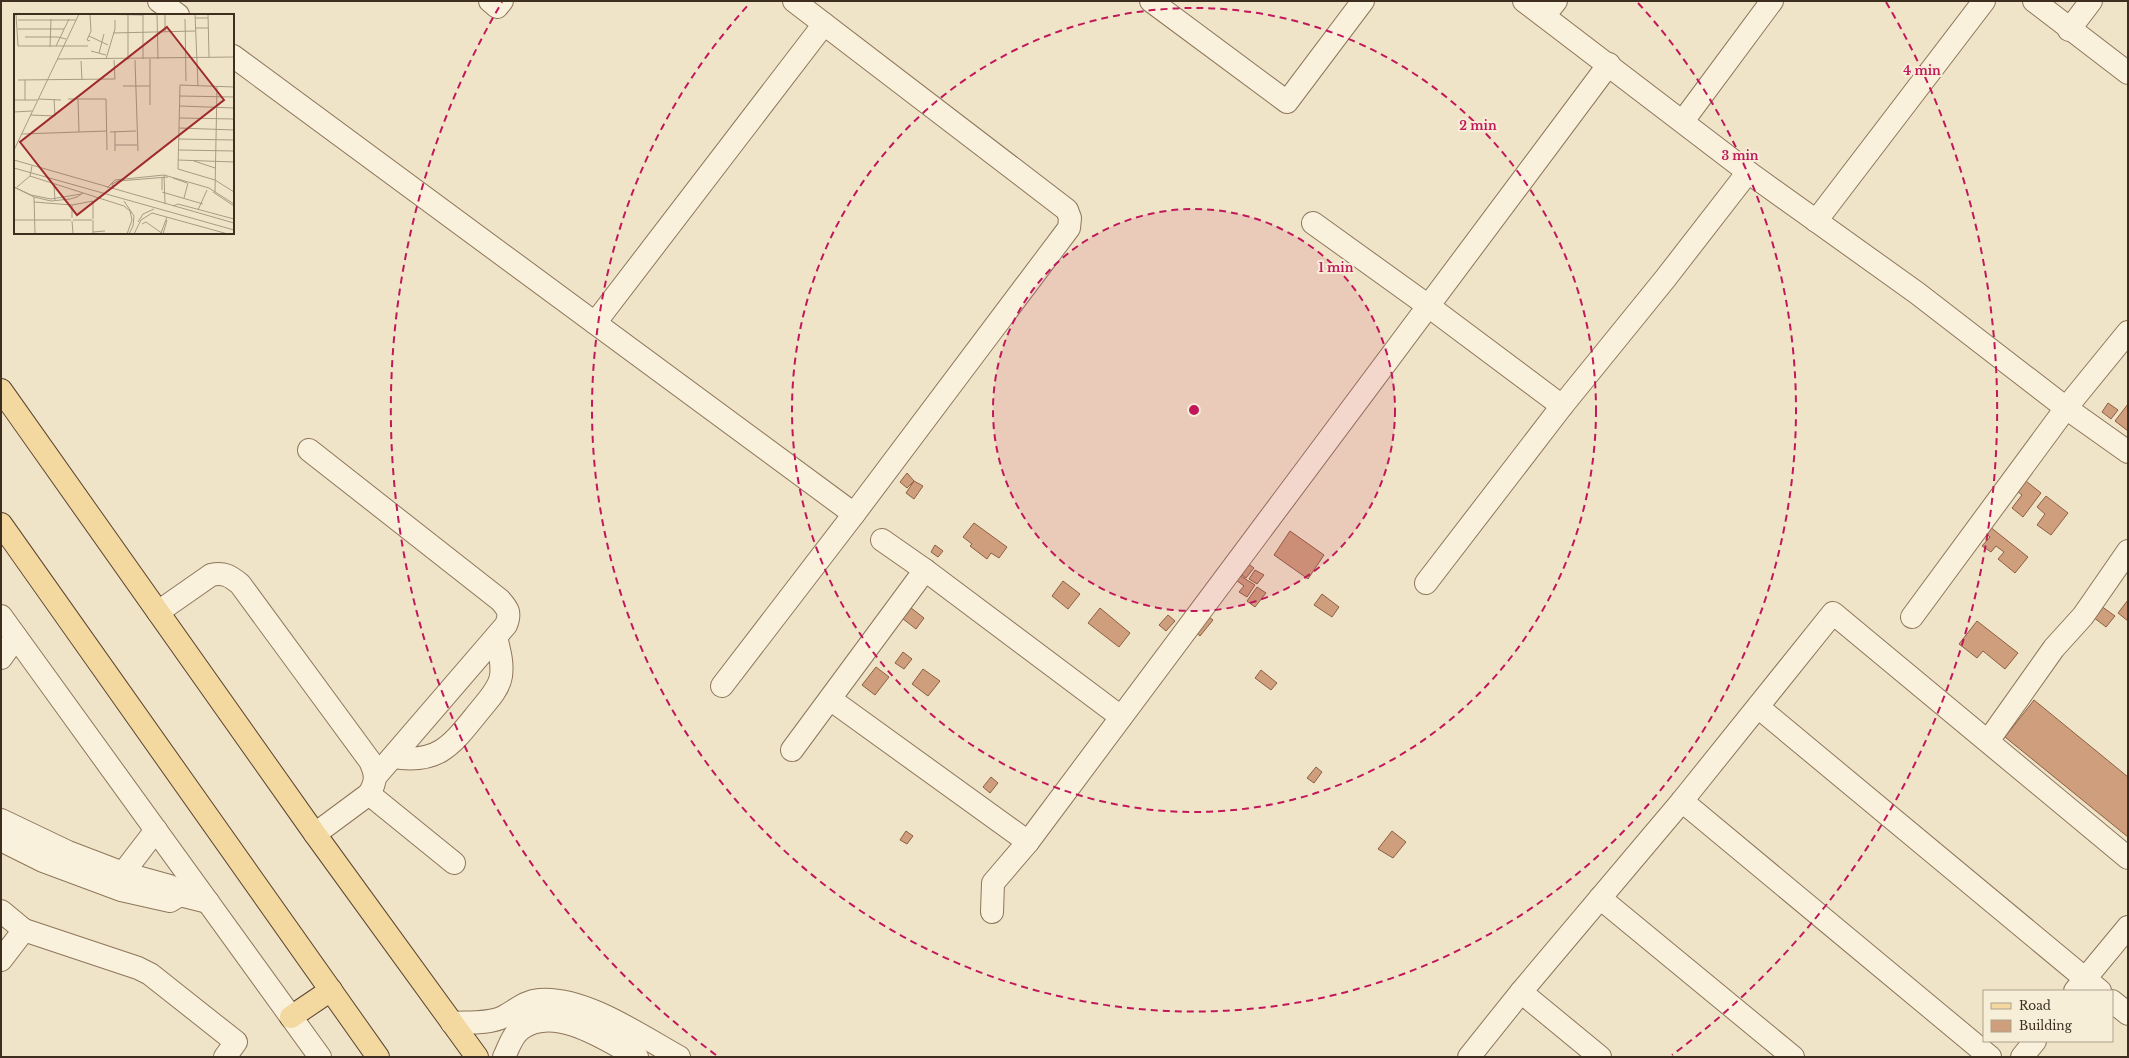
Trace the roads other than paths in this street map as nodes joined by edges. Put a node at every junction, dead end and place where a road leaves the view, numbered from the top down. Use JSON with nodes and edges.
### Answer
{"nodes":[{"id":1,"x":159,"y":1,"type":"edge"},
{"id":2,"x":490,"y":1,"type":"edge"},
{"id":3,"x":502,"y":1,"type":"edge"},
{"id":4,"x":794,"y":1,"type":"edge"},
{"id":5,"x":1151,"y":1,"type":"edge"},
{"id":6,"x":1363,"y":1,"type":"edge"},
{"id":7,"x":1524,"y":1,"type":"edge"},
{"id":8,"x":1772,"y":1,"type":"edge"},
{"id":9,"x":1984,"y":1,"type":"edge"},
{"id":10,"x":2034,"y":1,"type":"edge"},
{"id":11,"x":2091,"y":1,"type":"edge"},
{"id":12,"x":1550,"y":9,"type":"edge"},
{"id":13,"x":177,"y":14,"type":"edge"},
{"id":14,"x":824,"y":24,"type":"junction"},
{"id":15,"x":2070,"y":30,"type":"junction"},
{"id":16,"x":234,"y":57,"type":"edge"},
{"id":17,"x":1609,"y":64,"type":"junction"},
{"id":18,"x":2128,"y":73,"type":"edge"},
{"id":19,"x":1683,"y":121,"type":"junction"},
{"id":20,"x":1748,"y":172,"type":"junction"},
{"id":21,"x":1816,"y":221,"type":"junction"},
{"id":22,"x":1313,"y":223,"type":"dead end"},
{"id":23,"x":1427,"y":305,"type":"junction"},
{"id":24,"x":595,"y":323,"type":"junction"},
{"id":25,"x":2128,"y":332,"type":"edge"},
{"id":26,"x":1,"y":390,"type":"edge"},
{"id":27,"x":1562,"y":406,"type":"junction"},
{"id":28,"x":2066,"y":408,"type":"junction"},
{"id":29,"x":309,"y":450,"type":"dead end"},
{"id":30,"x":2128,"y":452,"type":"edge"},
{"id":31,"x":854,"y":514,"type":"junction"},
{"id":32,"x":1,"y":524,"type":"edge"},
{"id":33,"x":882,"y":540,"type":"dead end"},
{"id":34,"x":2128,"y":551,"type":"edge"},
{"id":35,"x":925,"y":570,"type":"junction"},
{"id":36,"x":1426,"y":583,"type":"dead end"},
{"id":37,"x":158,"y":612,"type":"junction"},
{"id":38,"x":1912,"y":617,"type":"dead end"},
{"id":39,"x":5,"y":624,"type":"edge"},
{"id":40,"x":496,"y":637,"type":"junction"},
{"id":41,"x":1,"y":658,"type":"edge"},
{"id":42,"x":722,"y":686,"type":"dead end"},
{"id":43,"x":830,"y":699,"type":"junction"},
{"id":44,"x":1758,"y":707,"type":"junction"},
{"id":45,"x":1121,"y":717,"type":"junction"},
{"id":46,"x":1988,"y":741,"type":"junction"},
{"id":47,"x":792,"y":750,"type":"dead end"},
{"id":48,"x":393,"y":757,"type":"junction"},
{"id":49,"x":373,"y":785,"type":"junction"},
{"id":50,"x":1682,"y":801,"type":"junction"},
{"id":51,"x":1,"y":820,"type":"edge"},
{"id":52,"x":156,"y":830,"type":"junction"},
{"id":53,"x":315,"y":834,"type":"junction"},
{"id":54,"x":1,"y":840,"type":"edge"},
{"id":55,"x":1028,"y":842,"type":"junction"},
{"id":56,"x":2128,"y":858,"type":"edge"},
{"id":57,"x":454,"y":863,"type":"dead end"},
{"id":58,"x":123,"y":873,"type":"junction"},
{"id":59,"x":180,"y":895,"type":"junction"},
{"id":60,"x":1600,"y":898,"type":"junction"},
{"id":61,"x":208,"y":902,"type":"junction"},
{"id":62,"x":1,"y":911,"type":"edge"},
{"id":63,"x":992,"y":912,"type":"dead end"},
{"id":64,"x":2128,"y":927,"type":"edge"},
{"id":65,"x":24,"y":930,"type":"junction"},
{"id":66,"x":1,"y":960,"type":"edge"},
{"id":67,"x":2087,"y":987,"type":"edge"},
{"id":68,"x":331,"y":990,"type":"junction"},
{"id":69,"x":1521,"y":992,"type":"junction"},
{"id":70,"x":2113,"y":1002,"type":"edge"},
{"id":71,"x":2128,"y":1014,"type":"edge"},
{"id":72,"x":291,"y":1017,"type":"junction"},
{"id":73,"x":452,"y":1023,"type":"junction"},
{"id":74,"x":2034,"y":1042,"type":"edge"},
{"id":75,"x":604,"y":1049,"type":"edge"},
{"id":76,"x":225,"y":1057,"type":"edge"},
{"id":77,"x":320,"y":1057,"type":"edge"},
{"id":78,"x":378,"y":1057,"type":"edge"},
{"id":79,"x":477,"y":1057,"type":"edge"},
{"id":80,"x":504,"y":1057,"type":"edge"},
{"id":81,"x":637,"y":1057,"type":"edge"},
{"id":82,"x":679,"y":1057,"type":"edge"},
{"id":83,"x":1469,"y":1057,"type":"edge"},
{"id":84,"x":1600,"y":1057,"type":"edge"},
{"id":85,"x":1793,"y":1057,"type":"edge"},
{"id":86,"x":1990,"y":1057,"type":"edge"},
{"id":87,"x":2022,"y":1057,"type":"edge"}],
"edges":[{"from":1,"to":13,"type":"street"},
{"from":2,"to":3,"type":"street"},
{"from":4,"to":14,"type":"street"},
{"from":5,"to":6,"type":"street"},
{"from":7,"to":12,"type":"street"},
{"from":8,"to":19,"type":"street"},
{"from":9,"to":21,"type":"street"},
{"from":10,"to":15,"type":"street"},
{"from":11,"to":15,"type":"street"},
{"from":12,"to":17,"type":"street"},
{"from":14,"to":24,"type":"street"},
{"from":14,"to":31,"type":"street"},
{"from":15,"to":18,"type":"street"},
{"from":16,"to":24,"type":"street"},
{"from":17,"to":19,"type":"street"},
{"from":17,"to":23,"type":"street"},
{"from":19,"to":20,"type":"street"},
{"from":20,"to":21,"type":"street"},
{"from":20,"to":27,"type":"street"},
{"from":21,"to":28,"type":"street"},
{"from":22,"to":23,"type":"street"},
{"from":23,"to":27,"type":"street"},
{"from":23,"to":45,"type":"street"},
{"from":24,"to":31,"type":"street"},
{"from":25,"to":28,"type":"street"},
{"from":26,"to":37,"type":"main road"},
{"from":27,"to":36,"type":"street"},
{"from":28,"to":30,"type":"street"},
{"from":28,"to":38,"type":"street"},
{"from":29,"to":40,"type":"street"},
{"from":31,"to":42,"type":"street"},
{"from":32,"to":68,"type":"main road"},
{"from":33,"to":35,"type":"street"},
{"from":34,"to":46,"type":"street"},
{"from":35,"to":43,"type":"street"},
{"from":35,"to":45,"type":"street"},
{"from":37,"to":49,"type":"street"},
{"from":37,"to":53,"type":"main road"},
{"from":39,"to":41,"type":"street"},
{"from":39,"to":52,"type":"street"},
{"from":40,"to":48,"type":"street"},
{"from":40,"to":48,"type":"street"},
{"from":43,"to":47,"type":"street"},
{"from":43,"to":55,"type":"street"},
{"from":44,"to":46,"type":"street"},
{"from":44,"to":50,"type":"street"},
{"from":44,"to":67,"type":"street"},
{"from":45,"to":55,"type":"street"},
{"from":46,"to":56,"type":"street"},
{"from":48,"to":49,"type":"street"},
{"from":49,"to":53,"type":"street"},
{"from":49,"to":57,"type":"street"},
{"from":50,"to":60,"type":"street"},
{"from":50,"to":86,"type":"street"},
{"from":51,"to":58,"type":"street"},
{"from":52,"to":58,"type":"street"},
{"from":52,"to":61,"type":"street"},
{"from":53,"to":73,"type":"main road"},
{"from":54,"to":59,"type":"street"},
{"from":55,"to":63,"type":"street"},
{"from":58,"to":59,"type":"street"},
{"from":59,"to":61,"type":"street"},
{"from":60,"to":69,"type":"street"},
{"from":60,"to":85,"type":"street"},
{"from":61,"to":72,"type":"street"},
{"from":62,"to":65,"type":"street"},
{"from":64,"to":67,"type":"street"},
{"from":65,"to":66,"type":"street"},
{"from":65,"to":76,"type":"street"},
{"from":68,"to":72,"type":"main road"},
{"from":68,"to":78,"type":"main road"},
{"from":69,"to":83,"type":"street"},
{"from":69,"to":84,"type":"street"},
{"from":70,"to":71,"type":"street"},
{"from":72,"to":77,"type":"street"},
{"from":73,"to":79,"type":"main road"},
{"from":73,"to":82,"type":"street"},
{"from":74,"to":87,"type":"street"},
{"from":75,"to":80,"type":"street"},
{"from":75,"to":81,"type":"street"}]}
